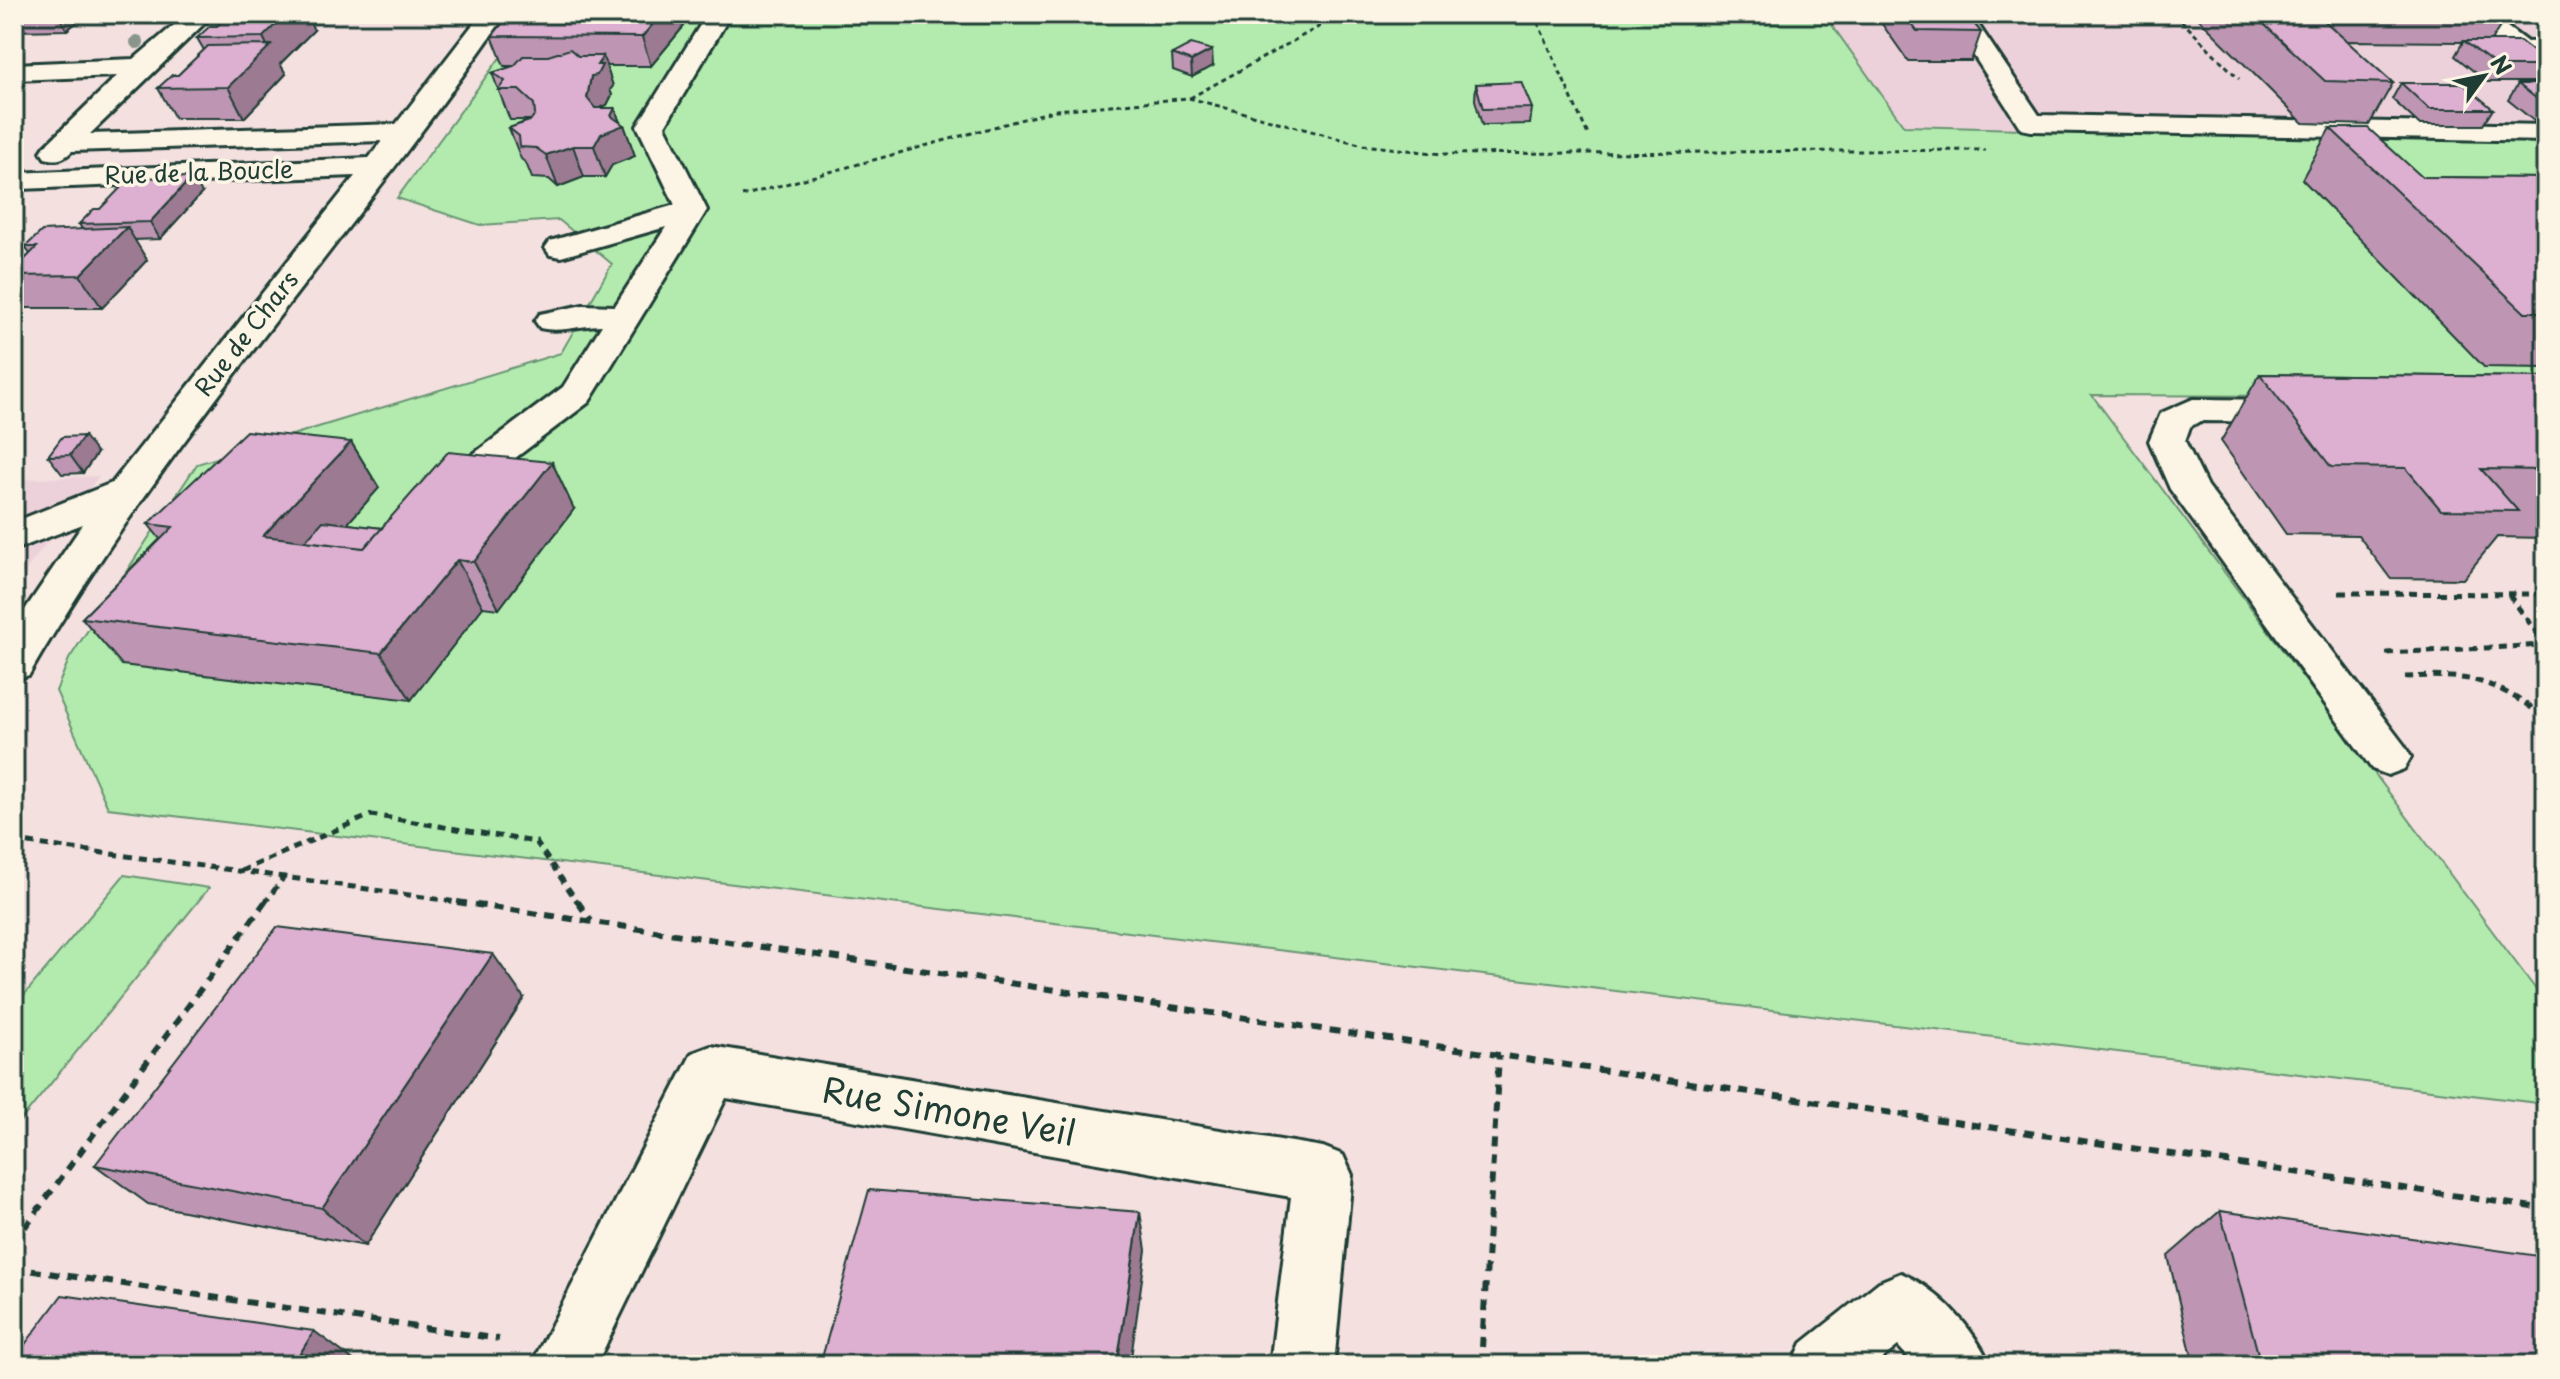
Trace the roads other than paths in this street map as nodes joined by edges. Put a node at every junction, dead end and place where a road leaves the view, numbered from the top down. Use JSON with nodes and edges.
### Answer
{"nodes":[{"id":1,"x":202,"y":14,"type":"edge"},
{"id":2,"x":494,"y":14,"type":"edge"},
{"id":3,"x":719,"y":14,"type":"edge"},
{"id":4,"x":1959,"y":14,"type":"edge"},
{"id":5,"x":2474,"y":14,"type":"edge"},
{"id":6,"x":2533,"y":50,"type":"edge"},
{"id":7,"x":141,"y":67,"type":"junction"},
{"id":8,"x":2546,"y":69,"type":"edge"},
{"id":9,"x":14,"y":72,"type":"edge"},
{"id":10,"x":407,"y":132,"type":"junction"},
{"id":11,"x":2546,"y":133,"type":"edge"},
{"id":12,"x":65,"y":143,"type":"junction"},
{"id":13,"x":378,"y":166,"type":"junction"},
{"id":14,"x":17,"y":183,"type":"edge"},
{"id":15,"x":692,"y":210,"type":"junction"},
{"id":16,"x":561,"y":248,"type":"dead end"},
{"id":17,"x":625,"y":316,"type":"junction"},
{"id":18,"x":552,"y":321,"type":"dead end"},
{"id":19,"x":2331,"y":412,"type":"edge"},
{"id":20,"x":469,"y":475,"type":"edge"},
{"id":21,"x":127,"y":491,"type":"junction"},
{"id":22,"x":14,"y":537,"type":"edge"},
{"id":23,"x":14,"y":664,"type":"edge"},
{"id":24,"x":2388,"y":757,"type":"dead end"},
{"id":25,"x":568,"y":1357,"type":"edge"},
{"id":26,"x":1302,"y":1365,"type":"edge"},
{"id":27,"x":1824,"y":1365,"type":"edge"},
{"id":28,"x":1958,"y":1365,"type":"edge"}],
"edges":[{"from":1,"to":7,"type":"street","name":"Rue de la Boucle"},
{"from":2,"to":10,"type":"street","name":"Rue de Chars"},
{"from":3,"to":15,"type":"street"},
{"from":4,"to":11,"type":"street"},
{"from":5,"to":6,"type":"street"},
{"from":6,"to":8,"type":"street"},
{"from":7,"to":9,"type":"street"},
{"from":7,"to":12,"type":"street","name":"Rue de la Boucle"},
{"from":10,"to":12,"type":"street","name":"Rue de la Boucle"},
{"from":10,"to":13,"type":"street","name":"Rue de Chars"},
{"from":12,"to":14,"type":"street","name":"Rue de la Boucle"},
{"from":13,"to":14,"type":"street","name":"Rue de la Boucle"},
{"from":13,"to":21,"type":"street","name":"Rue de Chars"},
{"from":15,"to":16,"type":"street"},
{"from":15,"to":17,"type":"street"},
{"from":17,"to":18,"type":"street"},
{"from":17,"to":20,"type":"street"},
{"from":19,"to":24,"type":"street"},
{"from":21,"to":22,"type":"street"},
{"from":21,"to":23,"type":"street","name":"Rue de Chars"},
{"from":25,"to":26,"type":"street","name":"Rue Simone Veil"},
{"from":27,"to":28,"type":"street"}]}
